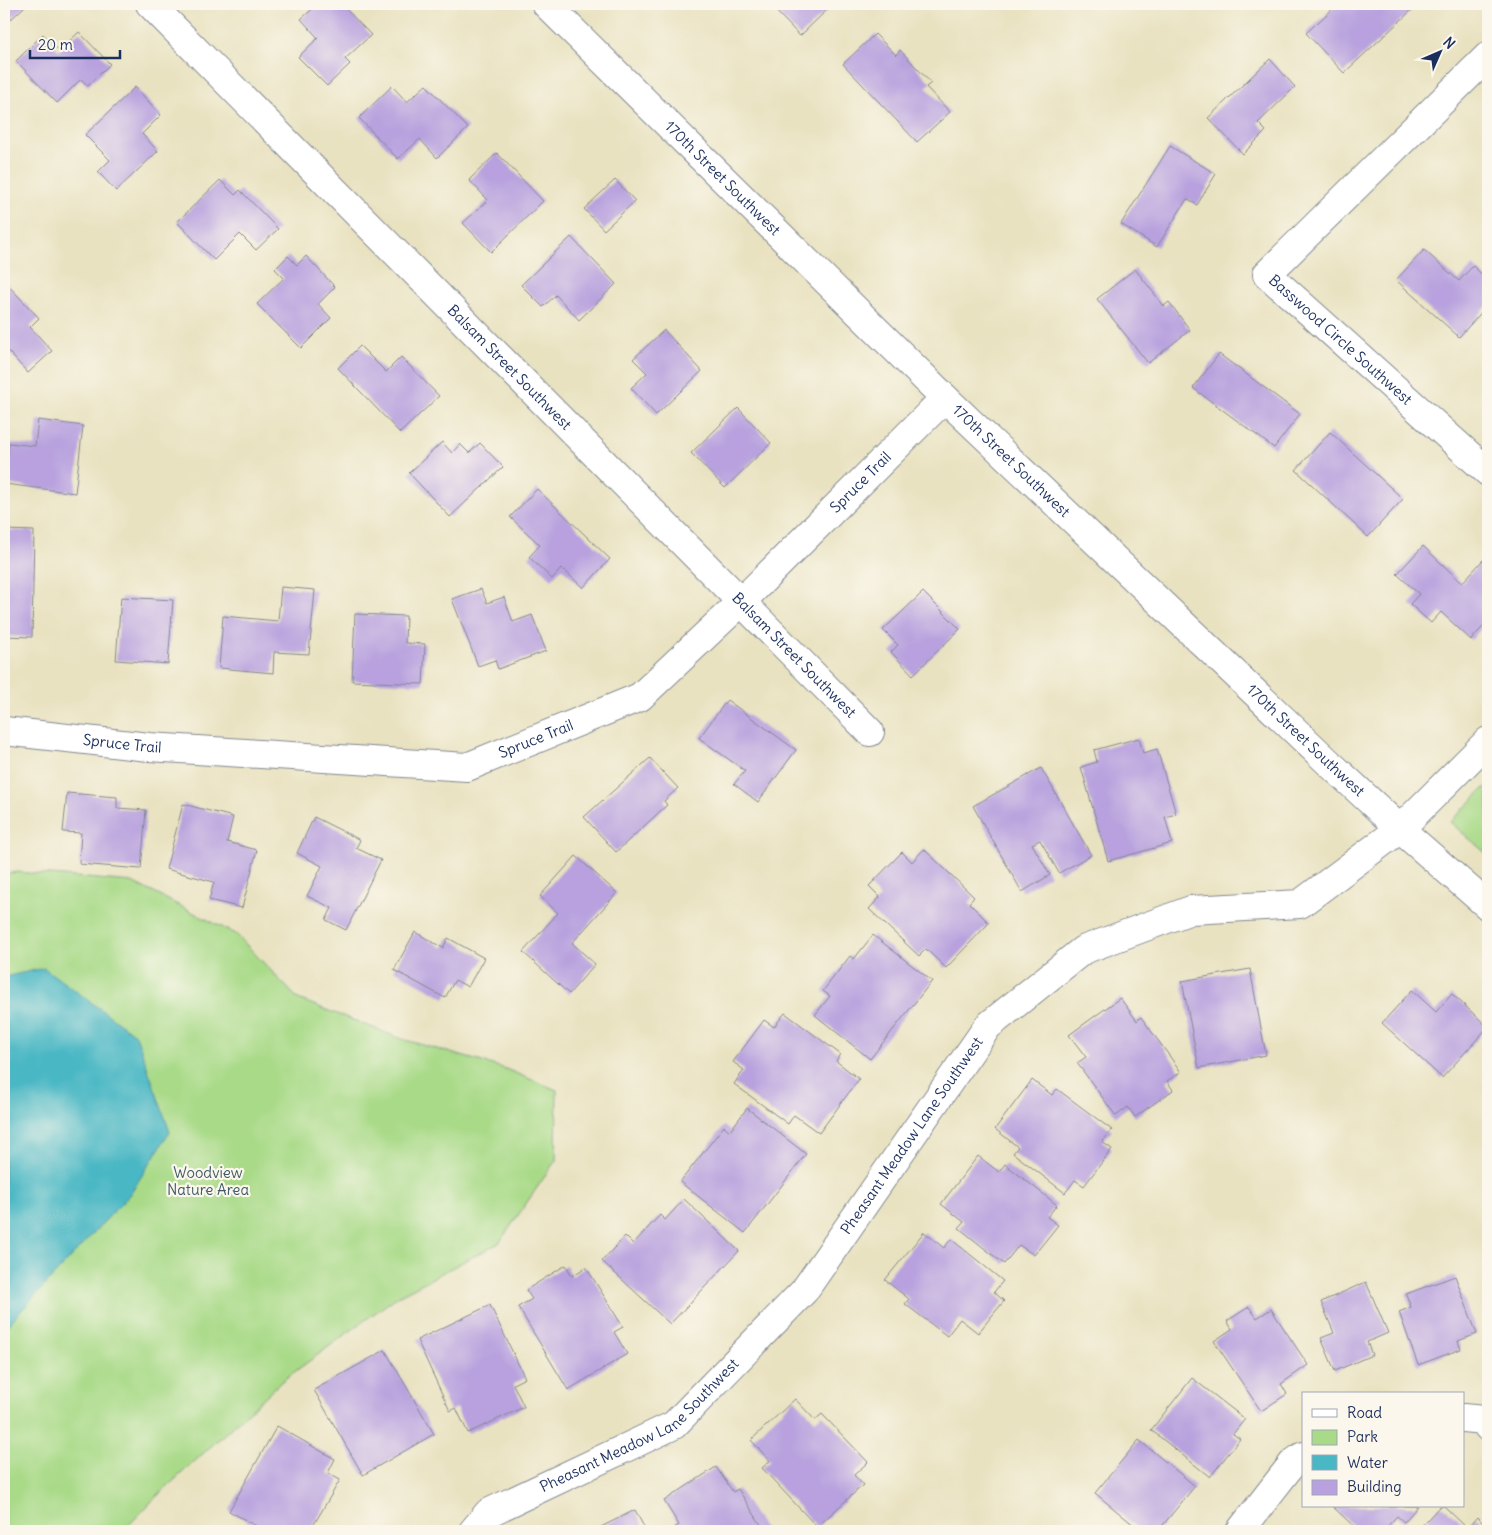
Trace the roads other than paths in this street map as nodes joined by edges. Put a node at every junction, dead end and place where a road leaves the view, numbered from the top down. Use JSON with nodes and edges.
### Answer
{"nodes":[{"id":1,"x":150,"y":4,"type":"edge"},
{"id":2,"x":546,"y":4,"type":"edge"},
{"id":3,"x":1488,"y":56,"type":"edge"},
{"id":4,"x":945,"y":398,"type":"junction"},
{"id":5,"x":1488,"y":472,"type":"edge"},
{"id":6,"x":742,"y":601,"type":"junction"},
{"id":7,"x":4,"y":731,"type":"edge"},
{"id":8,"x":870,"y":732,"type":"dead end"},
{"id":9,"x":1488,"y":741,"type":"edge"},
{"id":10,"x":1400,"y":829,"type":"junction"},
{"id":11,"x":1488,"y":906,"type":"edge"},
{"id":12,"x":1302,"y":1457,"type":"edge"},
{"id":13,"x":473,"y":1531,"type":"edge"},
{"id":14,"x":1240,"y":1531,"type":"edge"}],
"edges":[{"from":1,"to":6,"type":"street","name":"Balsam Street Southwest"},
{"from":2,"to":4,"type":"street","name":"170th Street Southwest"},
{"from":3,"to":5,"type":"street","name":"Basswood Circle Southwest"},
{"from":4,"to":6,"type":"street","name":"Spruce Trail"},
{"from":4,"to":10,"type":"street","name":"170th Street Southwest"},
{"from":6,"to":7,"type":"street","name":"Spruce Trail"},
{"from":6,"to":8,"type":"street","name":"Balsam Street Southwest"},
{"from":9,"to":10,"type":"street","name":"Pheasant Meadow Lane Southwest"},
{"from":10,"to":11,"type":"street","name":"170th Street Southwest"},
{"from":10,"to":13,"type":"street","name":"Pheasant Meadow Lane Southwest"},
{"from":12,"to":14,"type":"street"}]}
